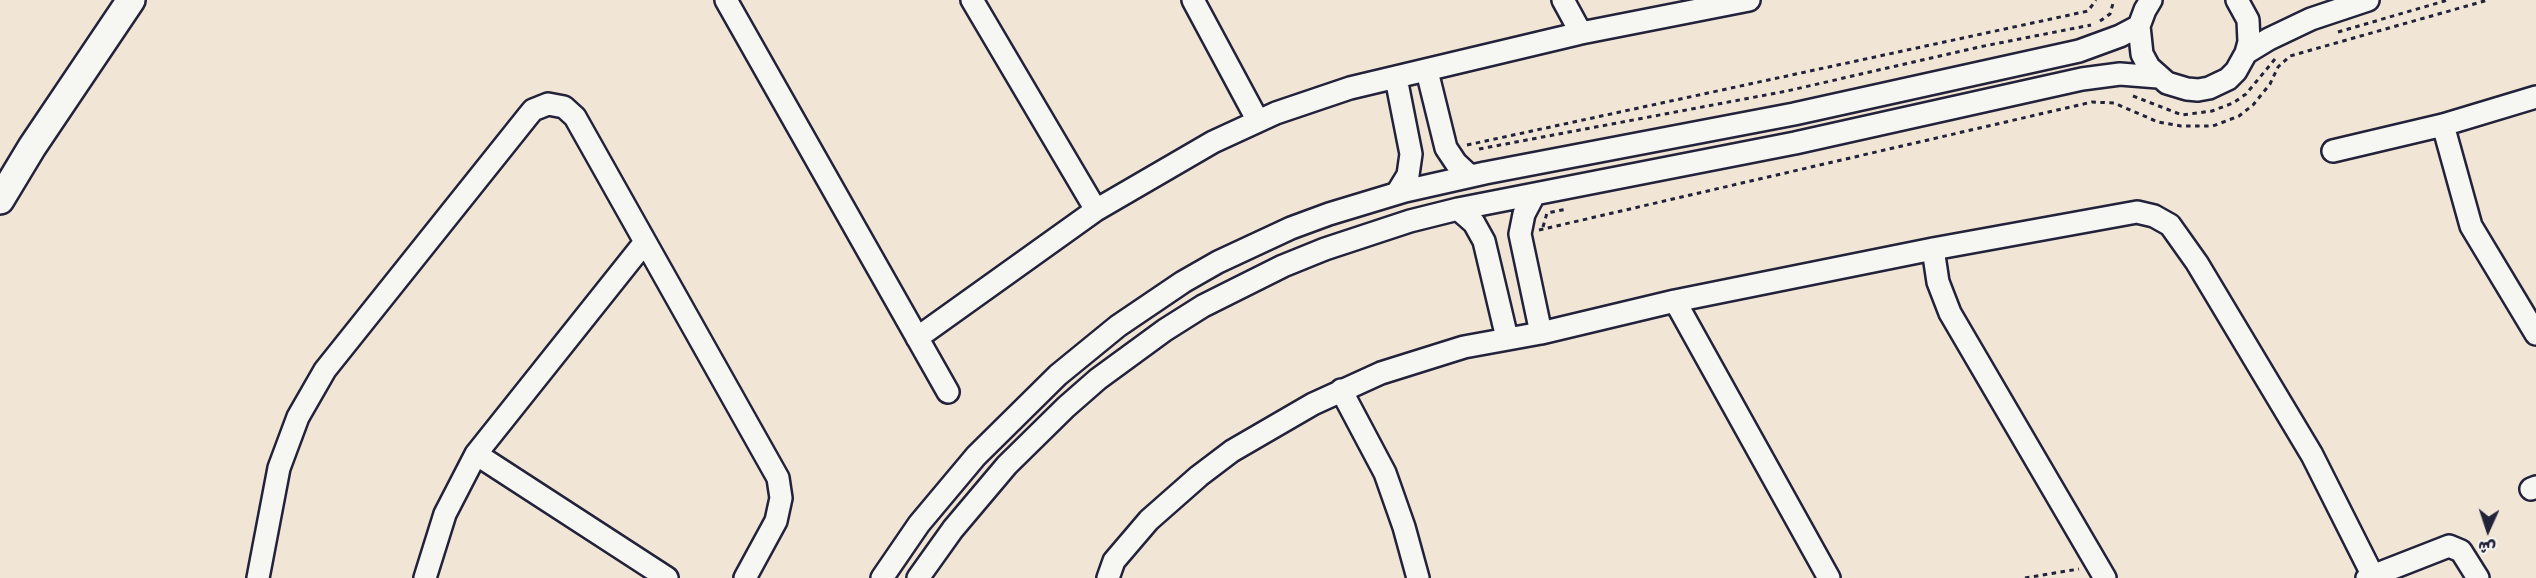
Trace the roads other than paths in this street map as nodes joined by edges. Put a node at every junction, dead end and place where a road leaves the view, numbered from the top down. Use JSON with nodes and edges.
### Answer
{"nodes":[{"id":1,"x":131,"y":0,"type":"edge"},
{"id":2,"x":726,"y":0,"type":"edge"},
{"id":3,"x":972,"y":0,"type":"edge"},
{"id":4,"x":1193,"y":0,"type":"edge"},
{"id":5,"x":1563,"y":0,"type":"edge"},
{"id":6,"x":1749,"y":0,"type":"edge"},
{"id":7,"x":2237,"y":0,"type":"edge"},
{"id":8,"x":2368,"y":0,"type":"edge"},
{"id":9,"x":2150,"y":1,"type":"edge"},
{"id":10,"x":2139,"y":26,"type":"junction"},
{"id":11,"x":1581,"y":33,"type":"junction"},
{"id":12,"x":2246,"y":53,"type":"junction"},
{"id":13,"x":1427,"y":70,"type":"junction"},
{"id":14,"x":2158,"y":77,"type":"junction"},
{"id":15,"x":1396,"y":78,"type":"junction"},
{"id":16,"x":2536,"y":97,"type":"edge"},
{"id":17,"x":1258,"y":121,"type":"junction"},
{"id":18,"x":2443,"y":125,"type":"junction"},
{"id":19,"x":2333,"y":151,"type":"dead end"},
{"id":20,"x":1470,"y":176,"type":"junction"},
{"id":21,"x":1397,"y":193,"type":"junction"},
{"id":22,"x":1534,"y":195,"type":"junction"},
{"id":23,"x":0,"y":200,"type":"edge"},
{"id":24,"x":1458,"y":209,"type":"junction"},
{"id":25,"x":1096,"y":210,"type":"junction"},
{"id":26,"x":645,"y":242,"type":"junction"},
{"id":27,"x":1933,"y":249,"type":"junction"},
{"id":28,"x":1530,"y":285,"type":"junction"},
{"id":29,"x":1496,"y":292,"type":"junction"},
{"id":30,"x":1675,"y":301,"type":"junction"},
{"id":31,"x":1541,"y":333,"type":"junction"},
{"id":32,"x":2536,"y":333,"type":"edge"},
{"id":33,"x":917,"y":338,"type":"junction"},
{"id":34,"x":1507,"y":338,"type":"junction"},
{"id":35,"x":1341,"y":390,"type":"junction"},
{"id":36,"x":948,"y":392,"type":"dead end"},
{"id":37,"x":476,"y":454,"type":"junction"},
{"id":38,"x":1149,"y":520,"type":"junction"},
{"id":39,"x":2102,"y":572,"type":"edge"},
{"id":40,"x":2370,"y":577,"type":"edge"},
{"id":41,"x":258,"y":578,"type":"edge"},
{"id":42,"x":426,"y":578,"type":"edge"},
{"id":43,"x":667,"y":578,"type":"edge"},
{"id":44,"x":745,"y":578,"type":"edge"},
{"id":45,"x":882,"y":578,"type":"edge"},
{"id":46,"x":918,"y":578,"type":"edge"},
{"id":47,"x":1096,"y":578,"type":"edge"},
{"id":48,"x":1108,"y":578,"type":"edge"},
{"id":49,"x":1418,"y":578,"type":"edge"},
{"id":50,"x":1829,"y":578,"type":"edge"},
{"id":51,"x":2478,"y":578,"type":"edge"}],
"edges":[{"from":1,"to":23,"type":"street"},
{"from":2,"to":33,"type":"street"},
{"from":3,"to":25,"type":"street"},
{"from":4,"to":17,"type":"street"},
{"from":5,"to":11,"type":"street"},
{"from":6,"to":11,"type":"street"},
{"from":7,"to":12,"type":"street"},
{"from":8,"to":12,"type":"street"},
{"from":9,"to":10,"type":"street"},
{"from":10,"to":14,"type":"street"},
{"from":10,"to":20,"type":"street"},
{"from":11,"to":13,"type":"street"},
{"from":12,"to":14,"type":"street"},
{"from":13,"to":15,"type":"street"},
{"from":13,"to":20,"type":"street"},
{"from":14,"to":22,"type":"street"},
{"from":15,"to":17,"type":"street"},
{"from":15,"to":21,"type":"street"},
{"from":16,"to":18,"type":"street"},
{"from":17,"to":25,"type":"street"},
{"from":18,"to":19,"type":"street"},
{"from":18,"to":32,"type":"street"},
{"from":20,"to":21,"type":"street"},
{"from":21,"to":45,"type":"street"},
{"from":22,"to":24,"type":"street"},
{"from":22,"to":28,"type":"street"},
{"from":24,"to":29,"type":"street"},
{"from":24,"to":46,"type":"street"},
{"from":25,"to":33,"type":"street"},
{"from":26,"to":37,"type":"street"},
{"from":26,"to":41,"type":"street"},
{"from":26,"to":44,"type":"street"},
{"from":27,"to":30,"type":"street"},
{"from":27,"to":39,"type":"street"},
{"from":27,"to":40,"type":"street"},
{"from":28,"to":29,"type":"street"},
{"from":28,"to":31,"type":"street"},
{"from":29,"to":34,"type":"street"},
{"from":30,"to":31,"type":"street"},
{"from":30,"to":50,"type":"street"},
{"from":31,"to":34,"type":"street"},
{"from":33,"to":36,"type":"street"},
{"from":34,"to":35,"type":"street"},
{"from":35,"to":38,"type":"street"},
{"from":35,"to":49,"type":"street"},
{"from":37,"to":42,"type":"street"},
{"from":37,"to":43,"type":"street"},
{"from":38,"to":47,"type":"street"},
{"from":38,"to":48,"type":"street"},
{"from":40,"to":51,"type":"street"}]}
